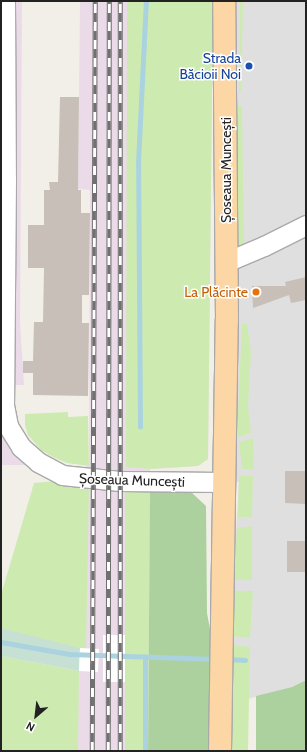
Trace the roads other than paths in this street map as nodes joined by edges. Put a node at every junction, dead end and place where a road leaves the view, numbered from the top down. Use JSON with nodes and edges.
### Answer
{"nodes":[{"id":1,"x":5,"y":1,"type":"edge"},
{"id":2,"x":224,"y":1,"type":"edge"},
{"id":3,"x":306,"y":225,"type":"edge"},
{"id":4,"x":226,"y":262,"type":"junction"},
{"id":5,"x":223,"y":482,"type":"junction"},
{"id":6,"x":220,"y":751,"type":"edge"}],
"edges":[{"from":1,"to":5,"type":"street","name":"Șoseaua Muncești"},
{"from":2,"to":4,"type":"main road","name":"Șoseaua Muncești"},
{"from":3,"to":4,"type":"street"},
{"from":4,"to":5,"type":"main road","name":"Șoseaua Muncești"},
{"from":5,"to":6,"type":"main road","name":"Șoseaua Muncești"}]}
